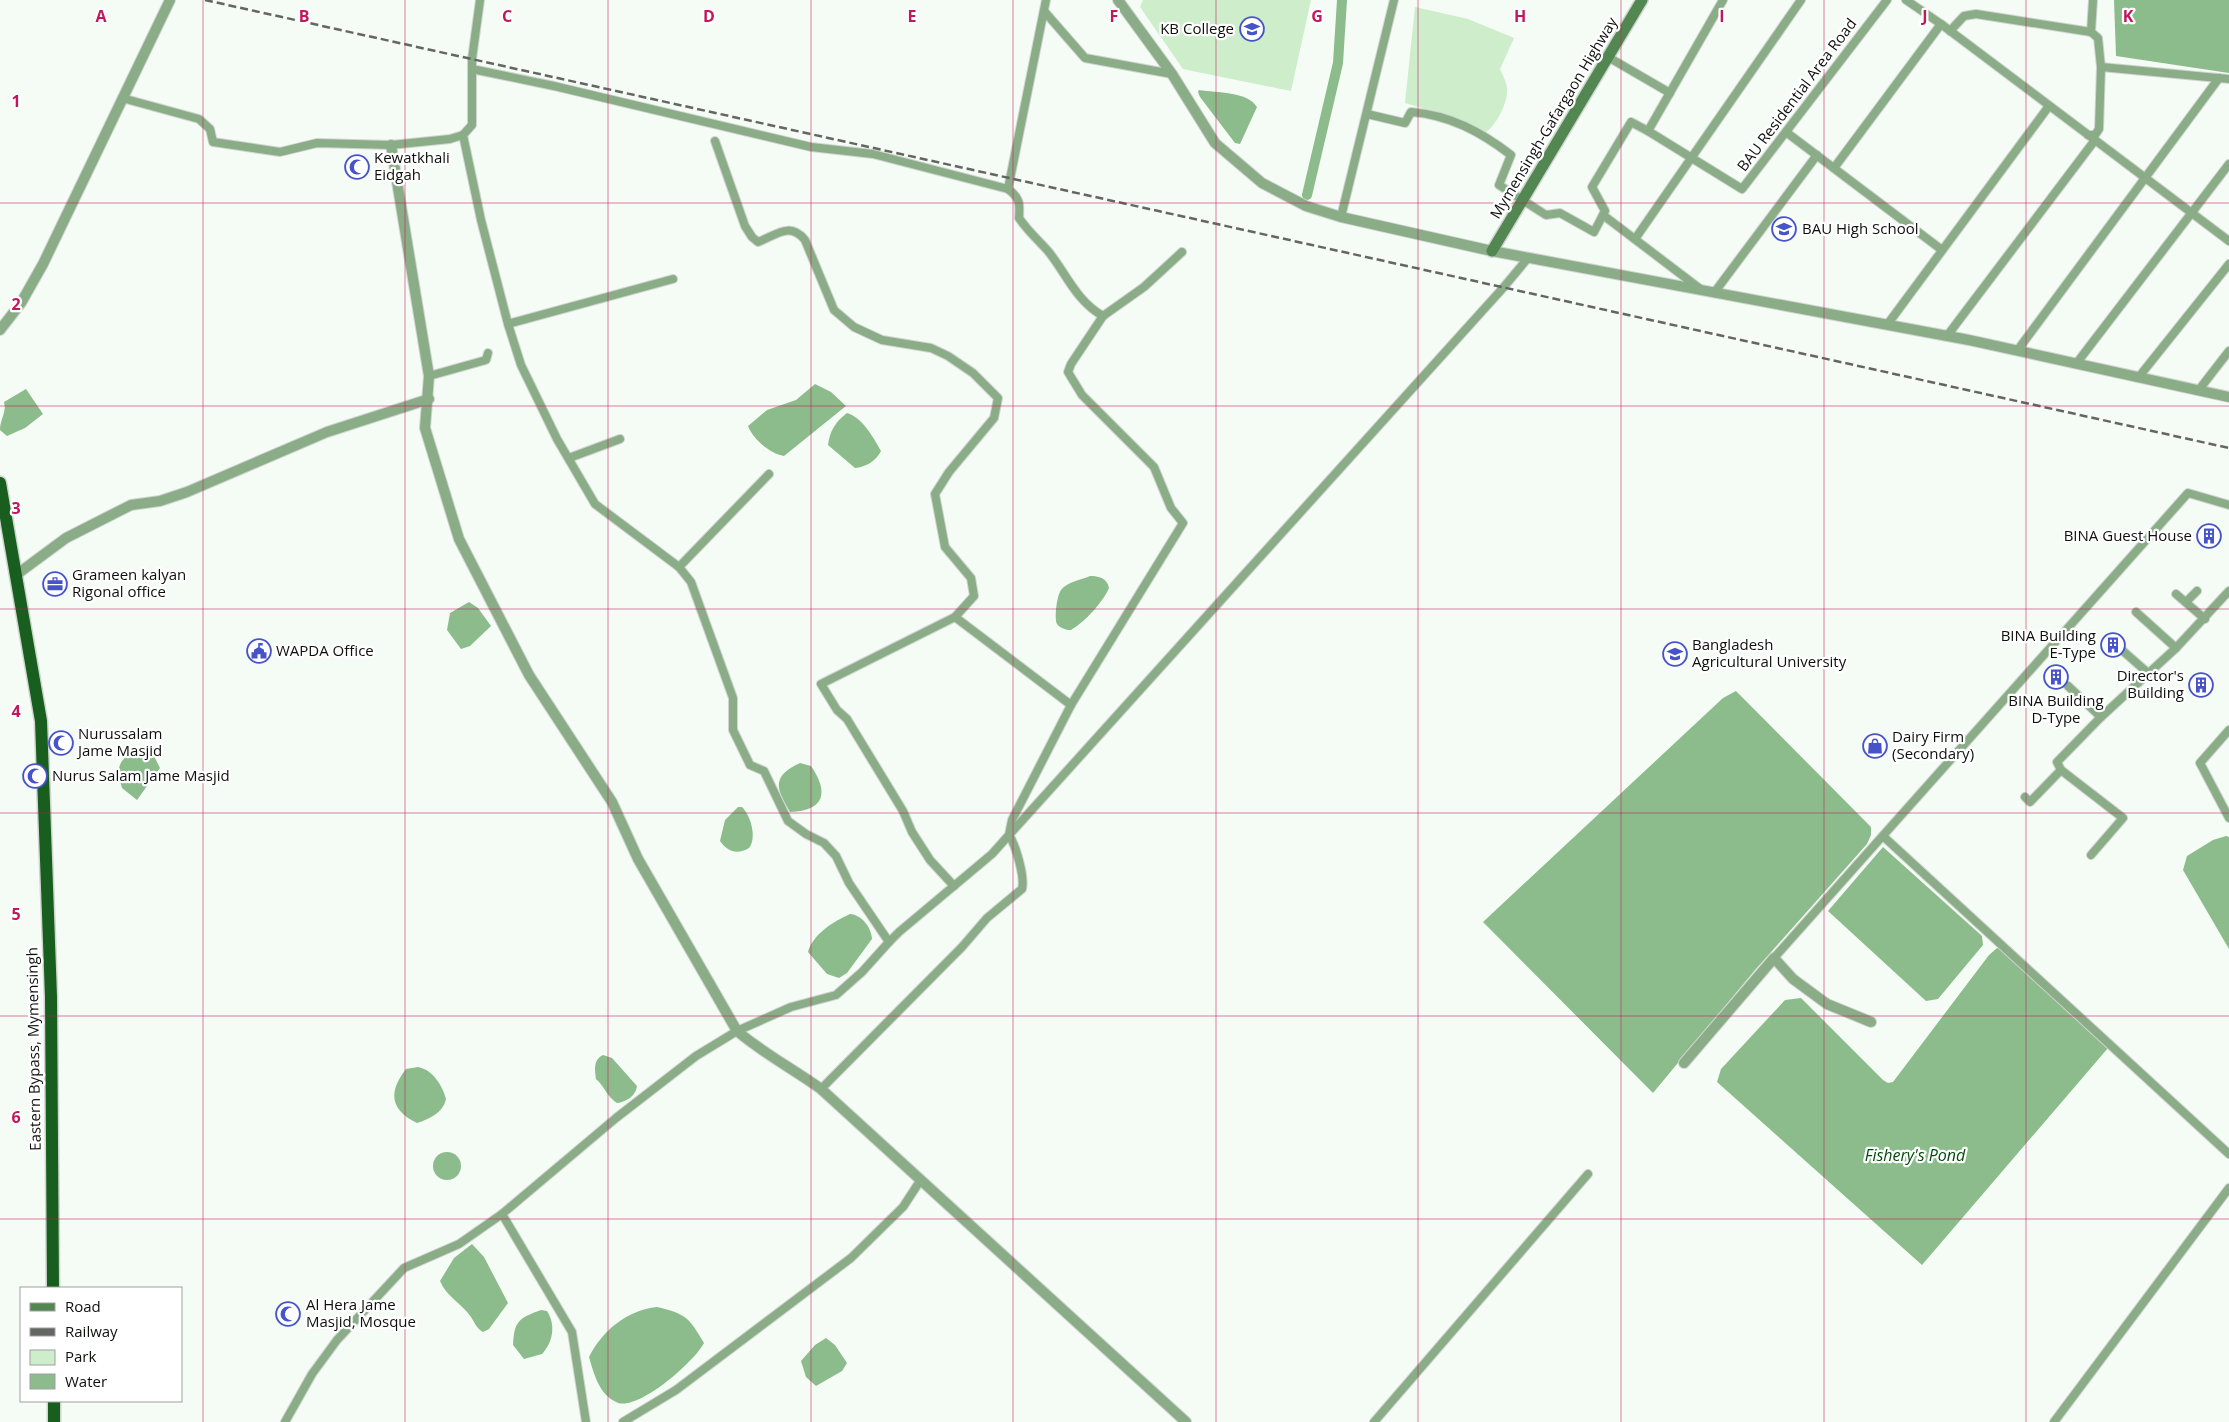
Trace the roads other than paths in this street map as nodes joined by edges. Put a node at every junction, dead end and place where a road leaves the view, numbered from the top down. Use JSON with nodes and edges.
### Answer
{"nodes":[{"id":1,"x":170,"y":0,"type":"edge"},
{"id":2,"x":480,"y":0,"type":"edge"},
{"id":3,"x":1046,"y":0,"type":"edge"},
{"id":4,"x":1118,"y":0,"type":"edge"},
{"id":5,"x":1394,"y":0,"type":"edge"},
{"id":6,"x":1642,"y":0,"type":"edge"},
{"id":7,"x":1723,"y":0,"type":"edge"},
{"id":8,"x":1801,"y":0,"type":"edge"},
{"id":9,"x":1888,"y":0,"type":"edge"},
{"id":10,"x":1906,"y":0,"type":"edge"},
{"id":11,"x":2093,"y":0,"type":"edge"},
{"id":12,"x":1044,"y":11,"type":"junction"},
{"id":13,"x":1941,"y":24,"type":"junction"},
{"id":14,"x":1950,"y":31,"type":"junction"},
{"id":15,"x":2091,"y":32,"type":"junction"},
{"id":16,"x":1608,"y":57,"type":"junction"},
{"id":17,"x":2101,"y":67,"type":"junction"},
{"id":18,"x":472,"y":69,"type":"junction"},
{"id":19,"x":1172,"y":74,"type":"junction"},
{"id":20,"x":2219,"y":78,"type":"junction"},
{"id":21,"x":2229,"y":79,"type":"edge"},
{"id":22,"x":1670,"y":94,"type":"junction"},
{"id":23,"x":122,"y":98,"type":"junction"},
{"id":24,"x":2049,"y":106,"type":"junction"},
{"id":25,"x":1367,"y":114,"type":"junction"},
{"id":26,"x":1648,"y":132,"type":"junction"},
{"id":27,"x":1786,"y":132,"type":"junction"},
{"id":28,"x":463,"y":135,"type":"junction"},
{"id":29,"x":2088,"y":135,"type":"junction"},
{"id":30,"x":2095,"y":140,"type":"junction"},
{"id":31,"x":716,"y":141,"type":"dead end"},
{"id":32,"x":391,"y":145,"type":"junction"},
{"id":33,"x":1817,"y":155,"type":"junction"},
{"id":34,"x":1692,"y":158,"type":"junction"},
{"id":35,"x":2229,"y":164,"type":"edge"},
{"id":36,"x":1834,"y":168,"type":"junction"},
{"id":37,"x":2144,"y":177,"type":"junction"},
{"id":38,"x":1008,"y":189,"type":"junction"},
{"id":39,"x":1523,"y":199,"type":"junction"},
{"id":40,"x":2191,"y":212,"type":"junction"},
{"id":41,"x":1604,"y":214,"type":"junction"},
{"id":42,"x":1341,"y":216,"type":"junction"},
{"id":43,"x":1635,"y":239,"type":"junction"},
{"id":44,"x":2229,"y":241,"type":"edge"},
{"id":45,"x":1942,"y":250,"type":"junction"},
{"id":46,"x":1492,"y":251,"type":"junction"},
{"id":47,"x":1182,"y":252,"type":"dead end"},
{"id":48,"x":1528,"y":258,"type":"junction"},
{"id":49,"x":2229,"y":264,"type":"edge"},
{"id":50,"x":673,"y":279,"type":"dead end"},
{"id":51,"x":1701,"y":290,"type":"junction"},
{"id":52,"x":1714,"y":293,"type":"junction"},
{"id":53,"x":1103,"y":316,"type":"junction"},
{"id":54,"x":508,"y":324,"type":"junction"},
{"id":55,"x":1887,"y":325,"type":"junction"},
{"id":56,"x":0,"y":330,"type":"edge"},
{"id":57,"x":1947,"y":336,"type":"junction"},
{"id":58,"x":2017,"y":351,"type":"junction"},
{"id":59,"x":2229,"y":351,"type":"edge"},
{"id":60,"x":488,"y":353,"type":"dead end"},
{"id":61,"x":2076,"y":364,"type":"junction"},
{"id":62,"x":429,"y":376,"type":"junction"},
{"id":63,"x":2138,"y":378,"type":"junction"},
{"id":64,"x":2198,"y":390,"type":"junction"},
{"id":65,"x":2229,"y":397,"type":"edge"},
{"id":66,"x":429,"y":399,"type":"junction"},
{"id":67,"x":620,"y":439,"type":"dead end"},
{"id":68,"x":569,"y":458,"type":"junction"},
{"id":69,"x":768,"y":474,"type":"dead end"},
{"id":70,"x":0,"y":483,"type":"edge"},
{"id":71,"x":2229,"y":505,"type":"edge"},
{"id":72,"x":679,"y":567,"type":"junction"},
{"id":73,"x":16,"y":575,"type":"junction"},
{"id":74,"x":2197,"y":590,"type":"dead end"},
{"id":75,"x":2176,"y":594,"type":"dead end"},
{"id":76,"x":2228,"y":596,"type":"edge"},
{"id":77,"x":2186,"y":602,"type":"junction"},
{"id":78,"x":2136,"y":612,"type":"dead end"},
{"id":79,"x":955,"y":617,"type":"junction"},
{"id":80,"x":2205,"y":619,"type":"junction"},
{"id":81,"x":2176,"y":648,"type":"junction"},
{"id":82,"x":2122,"y":651,"type":"dead end"},
{"id":83,"x":2148,"y":673,"type":"junction"},
{"id":84,"x":2068,"y":686,"type":"dead end"},
{"id":85,"x":1071,"y":705,"type":"junction"},
{"id":86,"x":2101,"y":717,"type":"junction"},
{"id":87,"x":2229,"y":730,"type":"edge"},
{"id":88,"x":2061,"y":770,"type":"junction"},
{"id":89,"x":2025,"y":798,"type":"dead end"},
{"id":90,"x":2229,"y":818,"type":"edge"},
{"id":91,"x":1009,"y":835,"type":"junction"},
{"id":92,"x":1884,"y":837,"type":"junction"},
{"id":93,"x":2091,"y":855,"type":"dead end"},
{"id":94,"x":954,"y":886,"type":"junction"},
{"id":95,"x":889,"y":942,"type":"junction"},
{"id":96,"x":1774,"y":958,"type":"junction"},
{"id":97,"x":1871,"y":1022,"type":"dead end"},
{"id":98,"x":737,"y":1031,"type":"junction"},
{"id":99,"x":1684,"y":1063,"type":"dead end"},
{"id":100,"x":821,"y":1089,"type":"junction"},
{"id":101,"x":2229,"y":1154,"type":"edge"},
{"id":102,"x":1588,"y":1174,"type":"dead end"},
{"id":103,"x":920,"y":1181,"type":"junction"},
{"id":104,"x":2229,"y":1188,"type":"edge"},
{"id":105,"x":502,"y":1214,"type":"junction"},
{"id":106,"x":53,"y":1287,"type":"edge"},
{"id":107,"x":54,"y":1402,"type":"edge"},
{"id":108,"x":54,"y":1422,"type":"edge"},
{"id":109,"x":285,"y":1422,"type":"edge"},
{"id":110,"x":586,"y":1422,"type":"edge"},
{"id":111,"x":623,"y":1422,"type":"edge"},
{"id":112,"x":1186,"y":1422,"type":"edge"},
{"id":113,"x":1374,"y":1422,"type":"edge"},
{"id":114,"x":2054,"y":1422,"type":"edge"}],
"edges":[{"from":1,"to":23,"type":"street"},
{"from":2,"to":18,"type":"street"},
{"from":3,"to":12,"type":"street"},
{"from":4,"to":19,"type":"street"},
{"from":5,"to":25,"type":"street"},
{"from":6,"to":16,"type":"main road","name":"Mymensingh-Gafargaon Highway"},
{"from":7,"to":22,"type":"street"},
{"from":8,"to":34,"type":"street"},
{"from":9,"to":27,"type":"street","name":"BAU Residential Area Road"},
{"from":10,"to":13,"type":"street"},
{"from":11,"to":15,"type":"street"},
{"from":12,"to":19,"type":"street"},
{"from":12,"to":38,"type":"street"},
{"from":13,"to":14,"type":"street"},
{"from":13,"to":36,"type":"street"},
{"from":14,"to":15,"type":"street"},
{"from":14,"to":24,"type":"street"},
{"from":15,"to":17,"type":"street"},
{"from":16,"to":22,"type":"street"},
{"from":16,"to":39,"type":"main road","name":"Mymensingh-Gafargaon Highway"},
{"from":17,"to":20,"type":"street"},
{"from":17,"to":29,"type":"street"},
{"from":18,"to":28,"type":"street"},
{"from":18,"to":38,"type":"street"},
{"from":19,"to":42,"type":"street"},
{"from":20,"to":21,"type":"street"},
{"from":20,"to":37,"type":"street"},
{"from":22,"to":26,"type":"street"},
{"from":23,"to":32,"type":"street"},
{"from":23,"to":56,"type":"street"},
{"from":24,"to":29,"type":"street"},
{"from":24,"to":45,"type":"street"},
{"from":25,"to":39,"type":"street"},
{"from":25,"to":42,"type":"street"},
{"from":26,"to":34,"type":"street","name":"BAU Residential Area Road"},
{"from":26,"to":41,"type":"street","name":"BAU Residential Area Road"},
{"from":27,"to":33,"type":"street"},
{"from":27,"to":34,"type":"street","name":"BAU Residential Area Road"},
{"from":28,"to":32,"type":"street"},
{"from":28,"to":54,"type":"street"},
{"from":29,"to":30,"type":"street"},
{"from":30,"to":37,"type":"street"},
{"from":30,"to":57,"type":"street"},
{"from":31,"to":79,"type":"street"},
{"from":32,"to":62,"type":"street"},
{"from":33,"to":36,"type":"street"},
{"from":33,"to":52,"type":"street"},
{"from":34,"to":43,"type":"street"},
{"from":35,"to":40,"type":"street"},
{"from":36,"to":45,"type":"street"},
{"from":37,"to":40,"type":"street"},
{"from":37,"to":58,"type":"street"},
{"from":38,"to":53,"type":"street"},
{"from":39,"to":41,"type":"street"},
{"from":39,"to":46,"type":"main road","name":"Mymensingh-Gafargaon Highway"},
{"from":40,"to":44,"type":"street"},
{"from":40,"to":61,"type":"street"},
{"from":41,"to":43,"type":"street"},
{"from":42,"to":46,"type":"street"},
{"from":43,"to":51,"type":"street"},
{"from":45,"to":55,"type":"street"},
{"from":46,"to":48,"type":"street"},
{"from":47,"to":53,"type":"street"},
{"from":48,"to":51,"type":"street"},
{"from":48,"to":91,"type":"street"},
{"from":49,"to":63,"type":"street"},
{"from":50,"to":54,"type":"street"},
{"from":51,"to":52,"type":"street"},
{"from":52,"to":55,"type":"street"},
{"from":53,"to":85,"type":"street"},
{"from":54,"to":68,"type":"street"},
{"from":55,"to":57,"type":"street"},
{"from":57,"to":58,"type":"street"},
{"from":58,"to":61,"type":"street"},
{"from":59,"to":64,"type":"street"},
{"from":60,"to":62,"type":"street"},
{"from":61,"to":63,"type":"street"},
{"from":62,"to":66,"type":"street"},
{"from":63,"to":64,"type":"street"},
{"from":64,"to":65,"type":"street"},
{"from":66,"to":73,"type":"street"},
{"from":66,"to":98,"type":"street"},
{"from":67,"to":68,"type":"street"},
{"from":68,"to":72,"type":"street"},
{"from":69,"to":72,"type":"street"},
{"from":70,"to":73,"type":"highway","name":"Eastern Bypass, Mymensingh"},
{"from":71,"to":92,"type":"street"},
{"from":72,"to":95,"type":"street"},
{"from":73,"to":106,"type":"highway","name":"Eastern Bypass, Mymensingh"},
{"from":74,"to":77,"type":"street"},
{"from":75,"to":77,"type":"street"},
{"from":76,"to":80,"type":"street"},
{"from":77,"to":80,"type":"street"},
{"from":78,"to":81,"type":"street"},
{"from":79,"to":85,"type":"street"},
{"from":79,"to":94,"type":"street"},
{"from":80,"to":81,"type":"street"},
{"from":81,"to":83,"type":"street"},
{"from":82,"to":83,"type":"street"},
{"from":83,"to":86,"type":"street"},
{"from":84,"to":86,"type":"street"},
{"from":85,"to":91,"type":"street"},
{"from":86,"to":88,"type":"street"},
{"from":87,"to":90,"type":"street"},
{"from":88,"to":89,"type":"street"},
{"from":88,"to":93,"type":"street"},
{"from":91,"to":94,"type":"street"},
{"from":91,"to":100,"type":"street"},
{"from":92,"to":96,"type":"street"},
{"from":92,"to":101,"type":"street"},
{"from":94,"to":95,"type":"street"},
{"from":95,"to":98,"type":"street"},
{"from":96,"to":97,"type":"street"},
{"from":96,"to":99,"type":"street"},
{"from":98,"to":100,"type":"street"},
{"from":98,"to":105,"type":"street"},
{"from":100,"to":103,"type":"street"},
{"from":102,"to":113,"type":"street"},
{"from":103,"to":111,"type":"street"},
{"from":103,"to":112,"type":"street"},
{"from":104,"to":114,"type":"street"},
{"from":105,"to":109,"type":"street"},
{"from":105,"to":110,"type":"street"},
{"from":107,"to":108,"type":"highway"}]}
